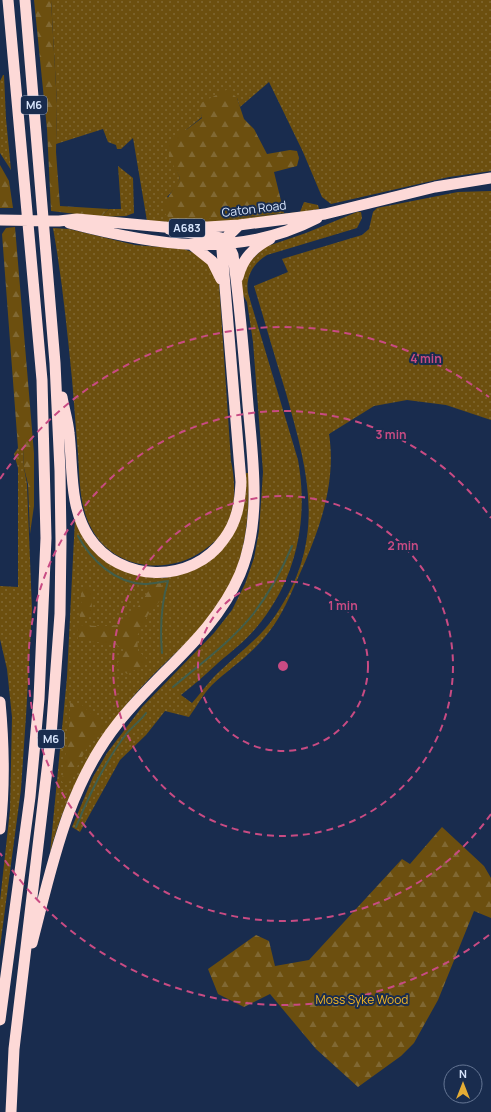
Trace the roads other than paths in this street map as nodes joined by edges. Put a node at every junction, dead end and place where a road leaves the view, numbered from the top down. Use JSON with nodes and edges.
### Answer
{"nodes":[{"id":1,"x":8,"y":0,"type":"edge"},
{"id":2,"x":25,"y":0,"type":"edge"},
{"id":3,"x":491,"y":178,"type":"edge"},
{"id":4,"x":325,"y":214,"type":"junction"},
{"id":5,"x":3,"y":218,"type":"edge"},
{"id":6,"x":59,"y":221,"type":"junction"},
{"id":7,"x":239,"y":226,"type":"junction"},
{"id":8,"x":169,"y":229,"type":"junction"},
{"id":9,"x":278,"y":234,"type":"junction"},
{"id":10,"x":225,"y":243,"type":"junction"},
{"id":11,"x":191,"y":244,"type":"junction"},
{"id":12,"x":237,"y":280,"type":"junction"},
{"id":13,"x":224,"y":287,"type":"junction"},
{"id":14,"x":55,"y":364,"type":"junction"},
{"id":15,"x":0,"y":702,"type":"edge"},
{"id":16,"x":0,"y":828,"type":"edge"},
{"id":17,"x":19,"y":994,"type":"junction"},
{"id":18,"x":0,"y":1020,"type":"edge"},
{"id":19,"x":11,"y":1112,"type":"edge"}],
"edges":[{"from":1,"to":18,"type":"highway","number":"M6"},
{"from":2,"to":14,"type":"highway","number":"M6"},
{"from":3,"to":4,"type":"highway","number":"A683"},
{"from":4,"to":7,"type":"highway","name":"Caton Road","number":"A683"},
{"from":4,"to":9,"type":"highway","name":"Caton Road","number":"A683"},
{"from":5,"to":6,"type":"highway","name":"Caton Road","number":"A683"},
{"from":6,"to":8,"type":"highway","name":"Caton Road","number":"A683"},
{"from":6,"to":11,"type":"highway","name":"Caton Road","number":"A683"},
{"from":7,"to":8,"type":"highway","name":"Caton Road","number":"A683"},
{"from":7,"to":10,"type":"highway"},
{"from":8,"to":10,"type":"highway"},
{"from":9,"to":10,"type":"highway","name":"Caton Road","number":"A683"},
{"from":9,"to":12,"type":"highway"},
{"from":10,"to":11,"type":"highway","name":"Caton Road","number":"A683"},
{"from":10,"to":12,"type":"highway"},
{"from":10,"to":13,"type":"highway"},
{"from":11,"to":13,"type":"highway"},
{"from":12,"to":17,"type":"highway"},
{"from":13,"to":14,"type":"highway"},
{"from":14,"to":17,"type":"highway","number":"M6"},
{"from":15,"to":16,"type":"highway"},
{"from":17,"to":19,"type":"highway","number":"M6"}]}
